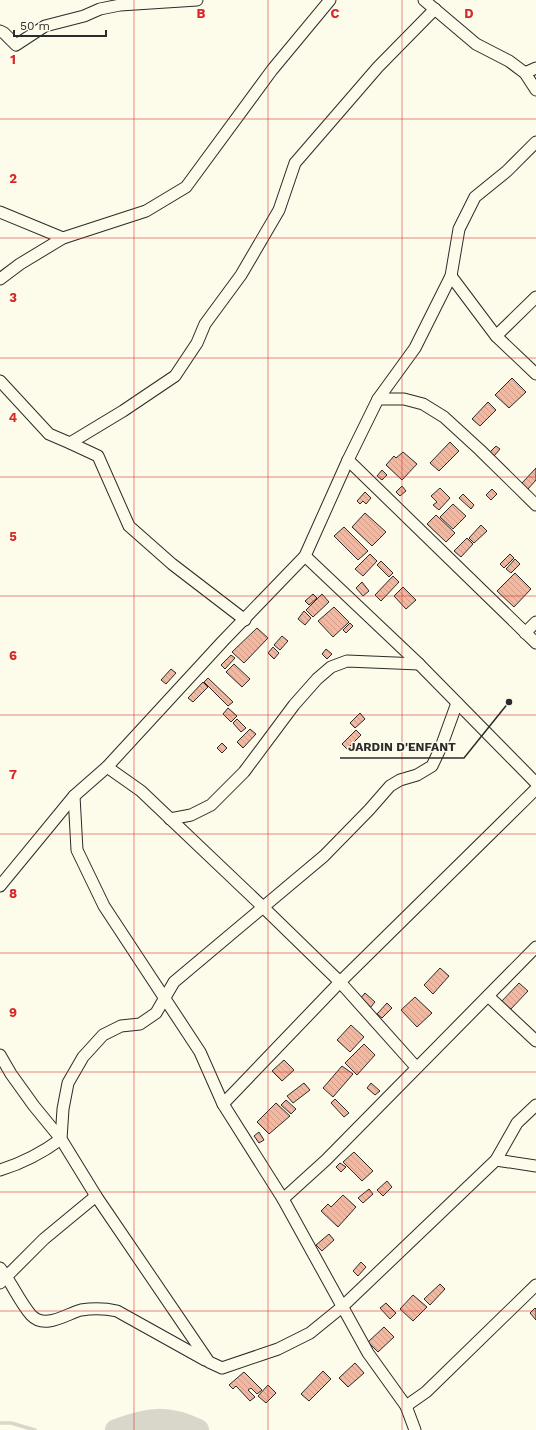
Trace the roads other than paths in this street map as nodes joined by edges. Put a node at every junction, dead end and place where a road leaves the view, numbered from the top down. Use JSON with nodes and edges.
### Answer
{"nodes":[{"id":1,"x":198,"y":0,"type":"edge"},
{"id":2,"x":330,"y":0,"type":"edge"},
{"id":3,"x":424,"y":0,"type":"edge"},
{"id":4,"x":435,"y":9,"type":"junction"},
{"id":5,"x":0,"y":31,"type":"edge"},
{"id":6,"x":536,"y":68,"type":"edge"},
{"id":7,"x":525,"y":73,"type":"junction"},
{"id":8,"x":536,"y":90,"type":"edge"},
{"id":9,"x":536,"y":142,"type":"edge"},
{"id":10,"x":0,"y":212,"type":"edge"},
{"id":11,"x":63,"y":238,"type":"junction"},
{"id":12,"x":451,"y":276,"type":"junction"},
{"id":13,"x":0,"y":279,"type":"edge"},
{"id":14,"x":536,"y":297,"type":"edge"},
{"id":15,"x":496,"y":336,"type":"junction"},
{"id":16,"x":536,"y":374,"type":"edge"},
{"id":17,"x":0,"y":381,"type":"edge"},
{"id":18,"x":378,"y":400,"type":"junction"},
{"id":19,"x":70,"y":443,"type":"junction"},
{"id":20,"x":348,"y":460,"type":"junction"},
{"id":21,"x":536,"y":505,"type":"edge"},
{"id":22,"x":305,"y":556,"type":"junction"},
{"id":23,"x":245,"y":620,"type":"junction"},
{"id":24,"x":536,"y":622,"type":"edge"},
{"id":25,"x":526,"y":633,"type":"junction"},
{"id":26,"x":536,"y":643,"type":"edge"},
{"id":27,"x":419,"y":664,"type":"junction"},
{"id":28,"x":457,"y":704,"type":"junction"},
{"id":29,"x":107,"y":767,"type":"junction"},
{"id":30,"x":536,"y":783,"type":"edge"},
{"id":31,"x":536,"y":789,"type":"edge"},
{"id":32,"x":74,"y":796,"type":"junction"},
{"id":33,"x":170,"y":819,"type":"junction"},
{"id":34,"x":0,"y":886,"type":"edge"},
{"id":35,"x":264,"y":908,"type":"junction"},
{"id":36,"x":536,"y":947,"type":"edge"},
{"id":37,"x":340,"y":982,"type":"junction"},
{"id":38,"x":488,"y":996,"type":"junction"},
{"id":39,"x":164,"y":999,"type":"junction"},
{"id":40,"x":536,"y":1041,"type":"edge"},
{"id":41,"x":0,"y":1054,"type":"edge"},
{"id":42,"x":416,"y":1067,"type":"junction"},
{"id":43,"x":223,"y":1104,"type":"junction"},
{"id":44,"x":536,"y":1105,"type":"edge"},
{"id":45,"x":61,"y":1139,"type":"junction"},
{"id":46,"x":496,"y":1160,"type":"junction"},
{"id":47,"x":536,"y":1166,"type":"edge"},
{"id":48,"x":0,"y":1170,"type":"edge"},
{"id":49,"x":96,"y":1196,"type":"junction"},
{"id":50,"x":283,"y":1199,"type":"junction"},
{"id":51,"x":0,"y":1268,"type":"edge"},
{"id":52,"x":4,"y":1280,"type":"edge"},
{"id":53,"x":536,"y":1285,"type":"edge"},
{"id":54,"x":342,"y":1307,"type":"junction"},
{"id":55,"x":209,"y":1362,"type":"junction"},
{"id":56,"x":406,"y":1406,"type":"junction"},
{"id":57,"x":414,"y":1430,"type":"edge"}],
"edges":[{"from":1,"to":5,"type":"street"},
{"from":2,"to":11,"type":"street"},
{"from":3,"to":4,"type":"street"},
{"from":4,"to":7,"type":"street"},
{"from":4,"to":19,"type":"street"},
{"from":6,"to":7,"type":"street"},
{"from":7,"to":8,"type":"street"},
{"from":9,"to":12,"type":"street"},
{"from":10,"to":11,"type":"street"},
{"from":11,"to":13,"type":"street"},
{"from":12,"to":15,"type":"street"},
{"from":12,"to":18,"type":"street"},
{"from":14,"to":15,"type":"street"},
{"from":15,"to":16,"type":"street"},
{"from":17,"to":19,"type":"street"},
{"from":18,"to":20,"type":"street"},
{"from":18,"to":21,"type":"street"},
{"from":19,"to":23,"type":"street"},
{"from":20,"to":22,"type":"street"},
{"from":20,"to":25,"type":"street"},
{"from":22,"to":23,"type":"street"},
{"from":22,"to":27,"type":"street"},
{"from":23,"to":29,"type":"street"},
{"from":24,"to":25,"type":"street"},
{"from":25,"to":26,"type":"street"},
{"from":27,"to":28,"type":"street"},
{"from":27,"to":33,"type":"street"},
{"from":28,"to":30,"type":"street"},
{"from":28,"to":35,"type":"street"},
{"from":29,"to":32,"type":"street"},
{"from":29,"to":33,"type":"street"},
{"from":31,"to":37,"type":"street"},
{"from":32,"to":34,"type":"street"},
{"from":32,"to":39,"type":"street"},
{"from":33,"to":35,"type":"street"},
{"from":35,"to":37,"type":"street"},
{"from":35,"to":39,"type":"street"},
{"from":36,"to":38,"type":"street"},
{"from":37,"to":42,"type":"street"},
{"from":37,"to":43,"type":"street"},
{"from":38,"to":40,"type":"street"},
{"from":38,"to":42,"type":"street"},
{"from":39,"to":43,"type":"street"},
{"from":39,"to":45,"type":"street"},
{"from":41,"to":45,"type":"street"},
{"from":42,"to":50,"type":"street"},
{"from":43,"to":50,"type":"street"},
{"from":44,"to":46,"type":"street"},
{"from":45,"to":48,"type":"street"},
{"from":45,"to":49,"type":"street"},
{"from":46,"to":47,"type":"street"},
{"from":46,"to":54,"type":"street"},
{"from":49,"to":52,"type":"street"},
{"from":49,"to":55,"type":"street"},
{"from":50,"to":54,"type":"street"},
{"from":51,"to":52,"type":"street"},
{"from":52,"to":55,"type":"street"},
{"from":53,"to":56,"type":"street"},
{"from":54,"to":55,"type":"street"},
{"from":54,"to":56,"type":"street"},
{"from":56,"to":57,"type":"street"}]}
